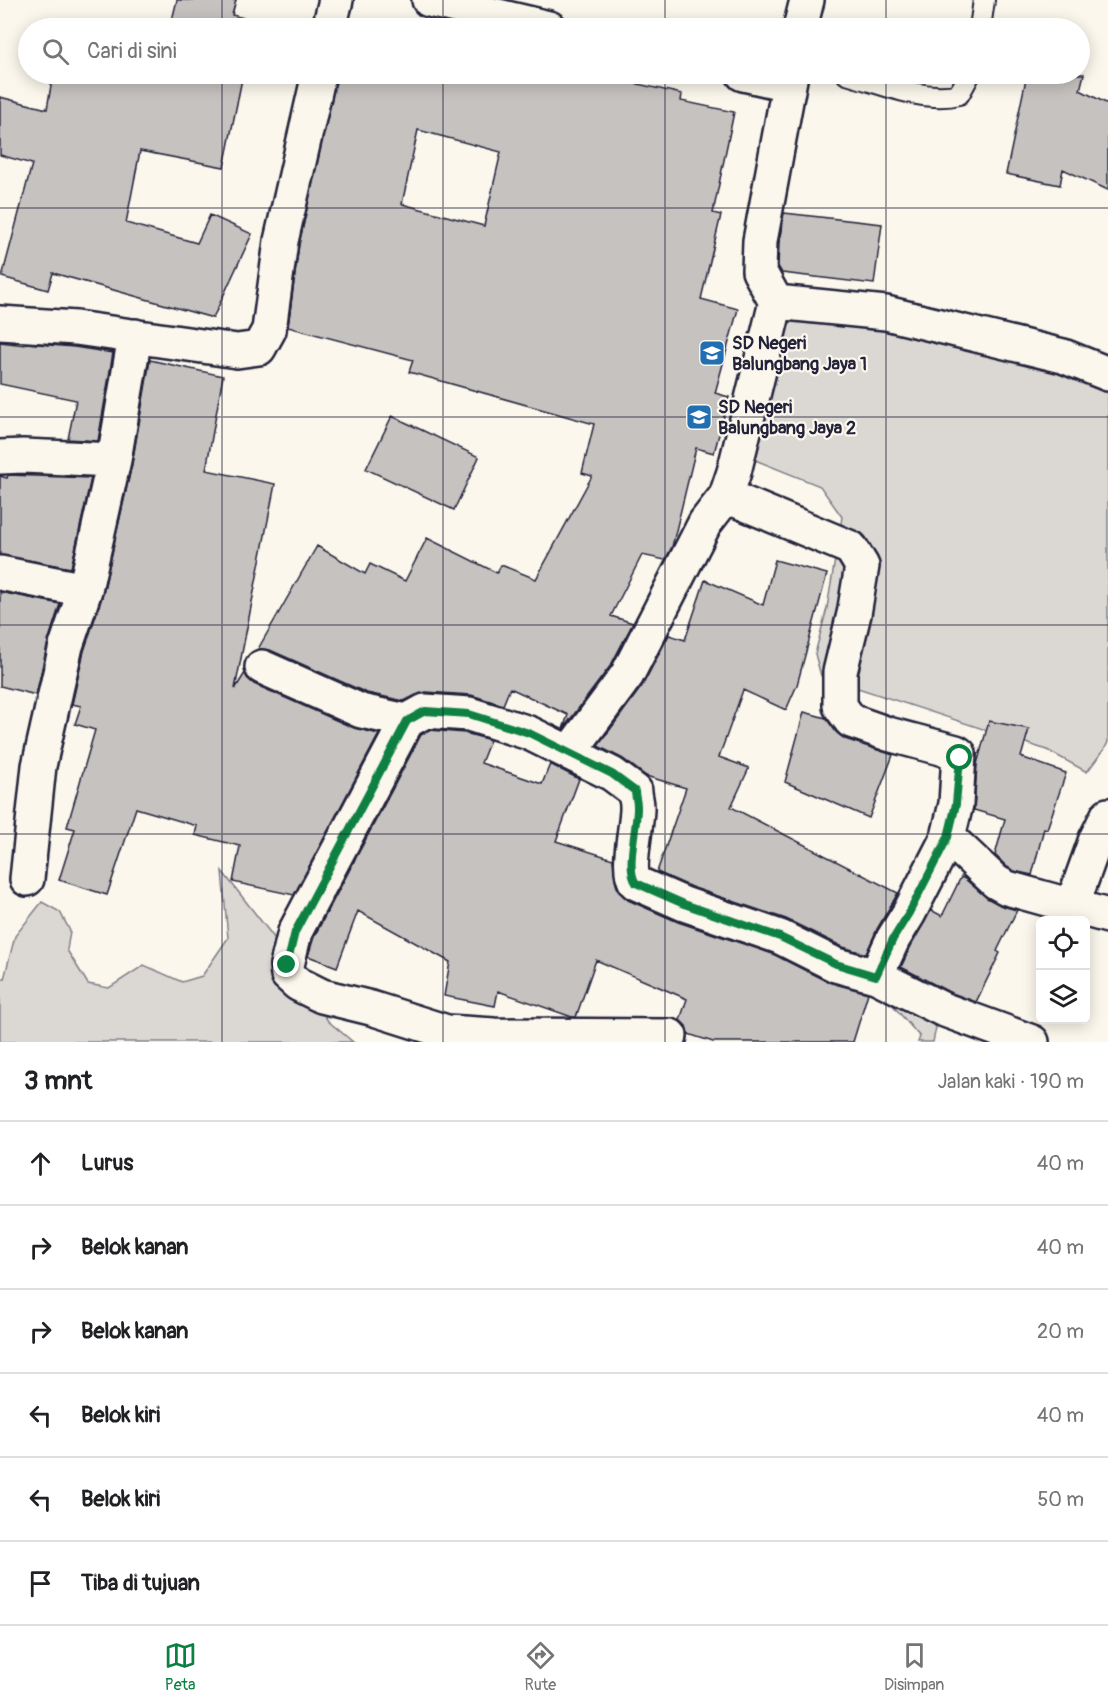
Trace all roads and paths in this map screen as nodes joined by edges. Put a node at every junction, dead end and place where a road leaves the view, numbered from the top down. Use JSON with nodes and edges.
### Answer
{"nodes":[{"id":1,"x":336,"y":0,"type":"edge"},
{"id":2,"x":429,"y":0,"type":"edge"},
{"id":3,"x":807,"y":0,"type":"edge"},
{"id":4,"x":984,"y":0,"type":"edge"},
{"id":5,"x":473,"y":5,"type":"edge"},
{"id":6,"x":332,"y":18,"type":"edge"},
{"id":7,"x":516,"y":18,"type":"edge"},
{"id":8,"x":803,"y":18,"type":"edge"},
{"id":9,"x":981,"y":18,"type":"edge"},
{"id":10,"x":317,"y":84,"type":"edge"},
{"id":11,"x":788,"y":84,"type":"edge"},
{"id":12,"x":881,"y":84,"type":"edge"},
{"id":13,"x":964,"y":84,"type":"edge"},
{"id":14,"x":776,"y":302,"type":"junction"},
{"id":15,"x":0,"y":323,"type":"edge"},
{"id":16,"x":135,"y":336,"type":"junction"},
{"id":17,"x":1108,"y":374,"type":"edge"},
{"id":18,"x":0,"y":457,"type":"edge"},
{"id":19,"x":114,"y":460,"type":"junction"},
{"id":20,"x":726,"y":496,"type":"junction"},
{"id":21,"x":0,"y":573,"type":"edge"},
{"id":22,"x":85,"y":590,"type":"junction"},
{"id":23,"x":262,"y":667,"type":"dead end"},
{"id":24,"x":407,"y":721,"type":"junction"},
{"id":25,"x":569,"y":753,"type":"junction"},
{"id":26,"x":1108,"y":815,"type":"edge"},
{"id":27,"x":948,"y":837,"type":"junction"},
{"id":28,"x":27,"y":879,"type":"dead end"},
{"id":29,"x":1072,"y":906,"type":"junction"},
{"id":30,"x":1108,"y":916,"type":"edge"},
{"id":31,"x":876,"y":976,"type":"junction"},
{"id":32,"x":670,"y":1036,"type":"dead end"},
{"id":33,"x":1032,"y":1042,"type":"edge"}],
"edges":[{"from":1,"to":6,"type":"street"},
{"from":2,"to":5,"type":"street"},
{"from":3,"to":8,"type":"street"},
{"from":4,"to":9,"type":"lane"},
{"from":5,"to":7,"type":"street"},
{"from":10,"to":16,"type":"street"},
{"from":11,"to":14,"type":"street"},
{"from":12,"to":13,"type":"lane"},
{"from":14,"to":17,"type":"street"},
{"from":14,"to":20,"type":"street"},
{"from":15,"to":16,"type":"street"},
{"from":16,"to":19,"type":"street"},
{"from":18,"to":19,"type":"street"},
{"from":19,"to":22,"type":"street"},
{"from":20,"to":25,"type":"street"},
{"from":20,"to":27,"type":"street"},
{"from":21,"to":22,"type":"street"},
{"from":22,"to":28,"type":"street"},
{"from":23,"to":24,"type":"street"},
{"from":24,"to":25,"type":"street"},
{"from":24,"to":32,"type":"street"},
{"from":25,"to":31,"type":"street"},
{"from":26,"to":29,"type":"street"},
{"from":27,"to":29,"type":"street"},
{"from":27,"to":31,"type":"street"},
{"from":29,"to":30,"type":"street"},
{"from":31,"to":33,"type":"street"}]}
